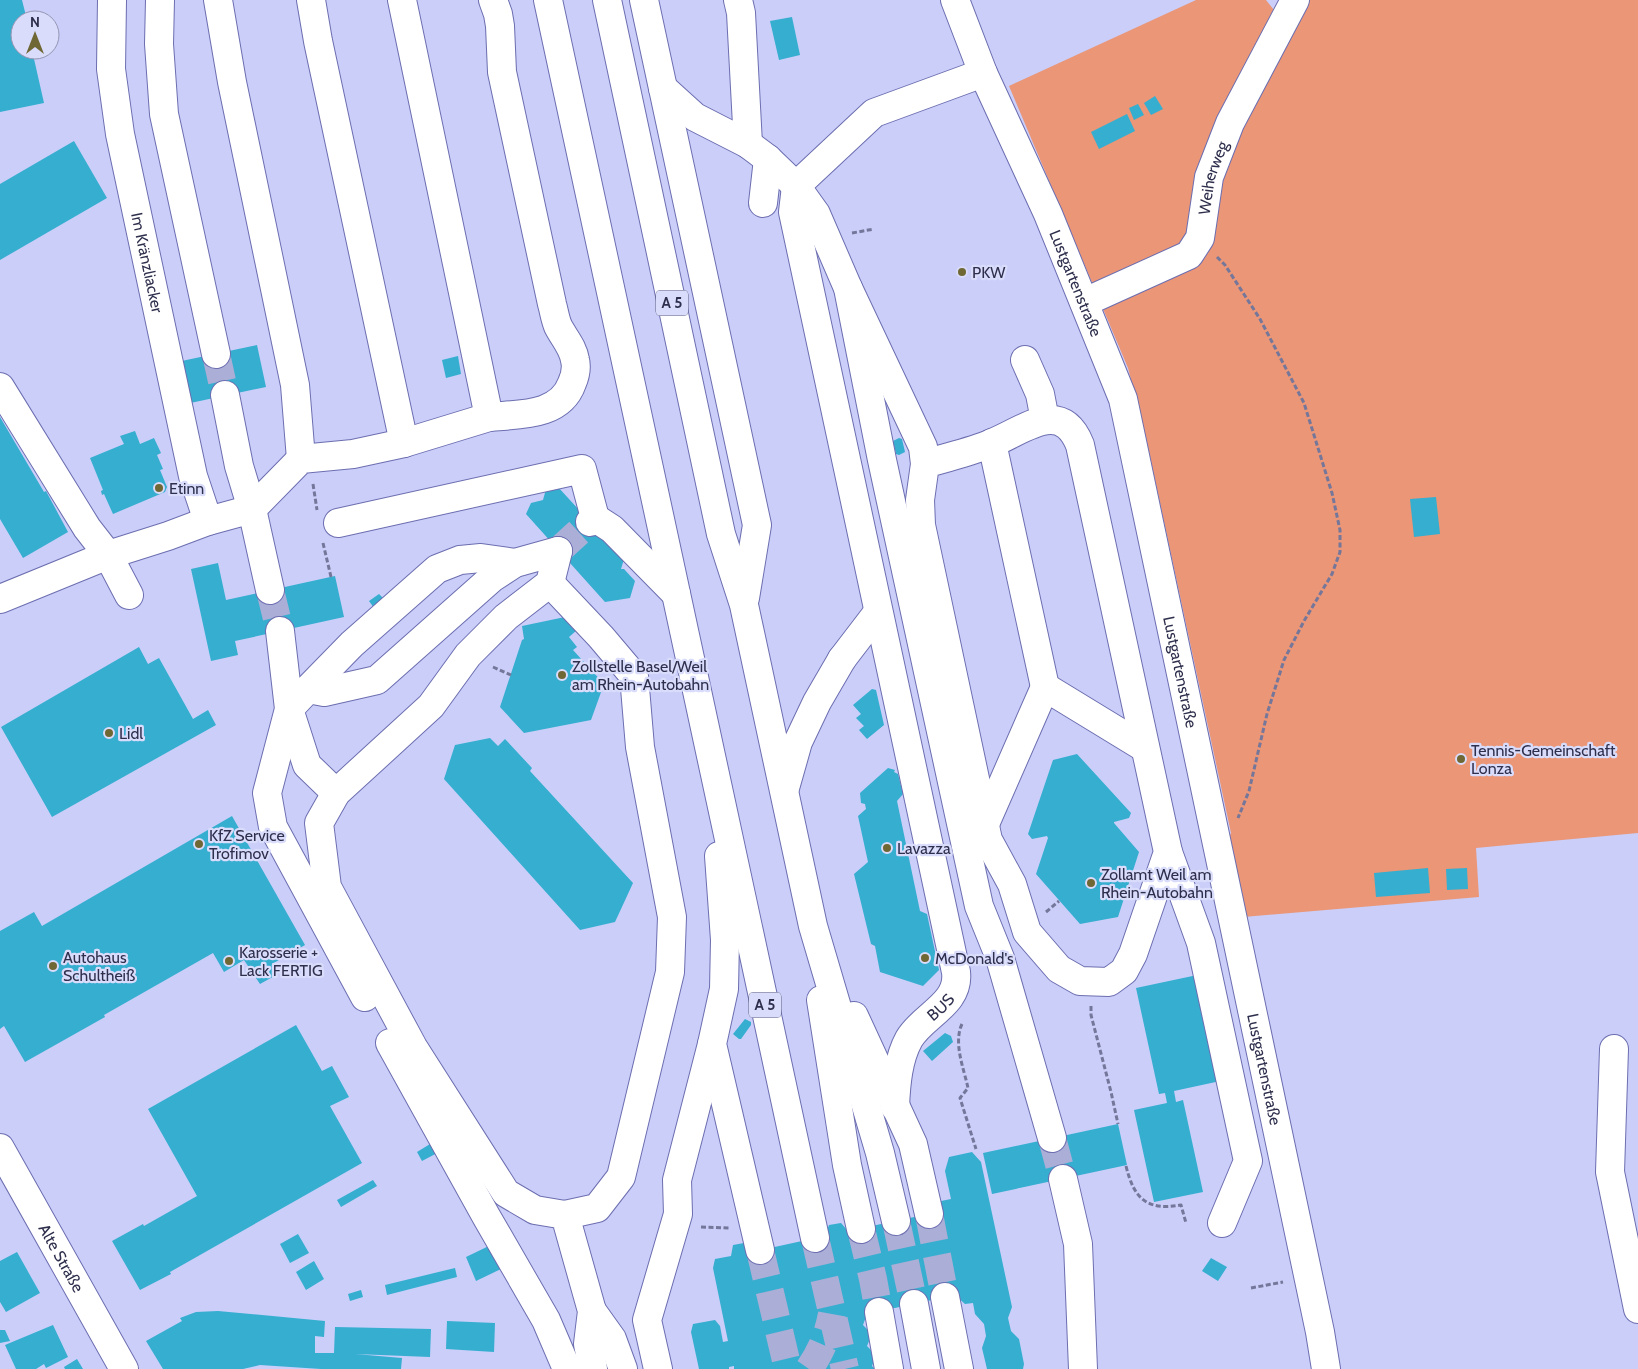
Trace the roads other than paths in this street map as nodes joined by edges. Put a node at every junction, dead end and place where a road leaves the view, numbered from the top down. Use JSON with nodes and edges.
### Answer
{"nodes":[{"id":1,"x":112,"y":0,"type":"edge"},
{"id":2,"x":160,"y":0,"type":"edge"},
{"id":3,"x":218,"y":0,"type":"edge"},
{"id":4,"x":311,"y":0,"type":"edge"},
{"id":5,"x":402,"y":0,"type":"edge"},
{"id":6,"x":492,"y":0,"type":"edge"},
{"id":7,"x":548,"y":0,"type":"edge"},
{"id":8,"x":607,"y":0,"type":"edge"},
{"id":9,"x":644,"y":0,"type":"edge"},
{"id":10,"x":955,"y":0,"type":"edge"},
{"id":11,"x":1295,"y":0,"type":"edge"},
{"id":12,"x":740,"y":4,"type":"edge"},
{"id":13,"x":983,"y":73,"type":"junction"},
{"id":14,"x":663,"y":88,"type":"junction"},
{"id":15,"x":758,"y":151,"type":"junction"},
{"id":16,"x":796,"y":186,"type":"junction"},
{"id":17,"x":763,"y":203,"type":"dead end"},
{"id":18,"x":848,"y":288,"type":"junction"},
{"id":19,"x":1085,"y":302,"type":"junction"},
{"id":20,"x":216,"y":354,"type":"tunnel mouth"},
{"id":21,"x":1025,"y":360,"type":"dead end"},
{"id":22,"x":0,"y":387,"type":"edge"},
{"id":23,"x":225,"y":395,"type":"tunnel mouth"},
{"id":24,"x":489,"y":417,"type":"junction"},
{"id":25,"x":1045,"y":420,"type":"junction"},
{"id":26,"x":404,"y":444,"type":"junction"},
{"id":27,"x":992,"y":444,"type":"junction"},
{"id":28,"x":302,"y":459,"type":"junction"},
{"id":29,"x":925,"y":464,"type":"junction"},
{"id":30,"x":252,"y":509,"type":"junction"},
{"id":31,"x":208,"y":521,"type":"junction"},
{"id":32,"x":338,"y":523,"type":"dead end"},
{"id":33,"x":108,"y":555,"type":"junction"},
{"id":34,"x":515,"y":563,"type":"junction"},
{"id":35,"x":550,"y":583,"type":"junction"},
{"id":36,"x":270,"y":590,"type":"tunnel mouth"},
{"id":37,"x":676,"y":594,"type":"junction"},
{"id":38,"x":129,"y":596,"type":"dead end"},
{"id":39,"x":0,"y":599,"type":"edge"},
{"id":40,"x":744,"y":605,"type":"junction"},
{"id":41,"x":878,"y":612,"type":"junction"},
{"id":42,"x":280,"y":631,"type":"tunnel mouth"},
{"id":43,"x":1045,"y":688,"type":"junction"},
{"id":44,"x":308,"y":689,"type":"junction"},
{"id":45,"x":289,"y":709,"type":"junction"},
{"id":46,"x":1145,"y":748,"type":"junction"},
{"id":47,"x":715,"y":772,"type":"junction"},
{"id":48,"x":784,"y":792,"type":"junction"},
{"id":49,"x":336,"y":793,"type":"junction"},
{"id":50,"x":987,"y":832,"type":"junction"},
{"id":51,"x":1168,"y":852,"type":"junction"},
{"id":52,"x":813,"y":926,"type":"junction"},
{"id":53,"x":1000,"y":958,"type":"junction"},
{"id":54,"x":712,"y":1044,"type":"junction"},
{"id":55,"x":1614,"y":1049,"type":"dead end"},
{"id":56,"x":895,"y":1107,"type":"junction"},
{"id":57,"x":1052,"y":1138,"type":"tunnel mouth"},
{"id":58,"x":0,"y":1148,"type":"edge"},
{"id":59,"x":1063,"y":1179,"type":"tunnel mouth"},
{"id":60,"x":929,"y":1214,"type":"tunnel mouth"},
{"id":61,"x":565,"y":1216,"type":"junction"},
{"id":62,"x":896,"y":1221,"type":"tunnel mouth"},
{"id":63,"x":1222,"y":1223,"type":"dead end"},
{"id":64,"x":861,"y":1229,"type":"tunnel mouth"},
{"id":65,"x":816,"y":1238,"type":"tunnel mouth"},
{"id":66,"x":760,"y":1250,"type":"tunnel mouth"},
{"id":67,"x":945,"y":1297,"type":"tunnel mouth"},
{"id":68,"x":914,"y":1304,"type":"tunnel mouth"},
{"id":69,"x":1638,"y":1309,"type":"edge"},
{"id":70,"x":592,"y":1311,"type":"junction"},
{"id":71,"x":879,"y":1312,"type":"tunnel mouth"},
{"id":72,"x":124,"y":1369,"type":"edge"},
{"id":73,"x":568,"y":1369,"type":"edge"},
{"id":74,"x":593,"y":1369,"type":"edge"},
{"id":75,"x":623,"y":1369,"type":"edge"},
{"id":76,"x":658,"y":1369,"type":"edge"},
{"id":77,"x":889,"y":1369,"type":"edge"},
{"id":78,"x":926,"y":1369,"type":"edge"},
{"id":79,"x":959,"y":1369,"type":"edge"},
{"id":80,"x":1083,"y":1369,"type":"edge"},
{"id":81,"x":1326,"y":1369,"type":"edge"}],
"edges":[{"from":1,"to":31,"type":"main road","name":"Im Kränzliacker"},
{"from":2,"to":20,"type":"main road"},
{"from":3,"to":28,"type":"main road"},
{"from":4,"to":26,"type":"main road"},
{"from":5,"to":24,"type":"main road"},
{"from":6,"to":24,"type":"main road"},
{"from":7,"to":37,"type":"main road","number":"A 5"},
{"from":8,"to":40,"type":"main road","number":"A 5"},
{"from":9,"to":14,"type":"main road"},
{"from":10,"to":13,"type":"main road","name":"Lustgartenstraße"},
{"from":11,"to":19,"type":"main road","name":"Weiherweg"},
{"from":12,"to":15,"type":"main road"},
{"from":13,"to":16,"type":"main road"},
{"from":13,"to":19,"type":"main road","name":"Lustgartenstraße"},
{"from":14,"to":15,"type":"main road"},
{"from":14,"to":40,"type":"main road"},
{"from":15,"to":16,"type":"main road"},
{"from":15,"to":17,"type":"main road"},
{"from":16,"to":18,"type":"main road"},
{"from":16,"to":41,"type":"main road","name":"BUS"},
{"from":18,"to":29,"type":"main road"},
{"from":18,"to":53,"type":"main road"},
{"from":19,"to":81,"type":"main road","name":"Lustgartenstraße"},
{"from":21,"to":25,"type":"main road"},
{"from":22,"to":33,"type":"main road"},
{"from":23,"to":30,"type":"main road"},
{"from":24,"to":26,"type":"main road"},
{"from":25,"to":27,"type":"main road"},
{"from":25,"to":46,"type":"main road"},
{"from":26,"to":28,"type":"main road"},
{"from":27,"to":29,"type":"main road"},
{"from":27,"to":43,"type":"main road"},
{"from":28,"to":30,"type":"main road"},
{"from":29,"to":50,"type":"main road"},
{"from":30,"to":31,"type":"main road"},
{"from":30,"to":36,"type":"main road"},
{"from":31,"to":33,"type":"main road"},
{"from":32,"to":37,"type":"main road"},
{"from":33,"to":38,"type":"main road"},
{"from":33,"to":39,"type":"main road"},
{"from":34,"to":35,"type":"main road"},
{"from":34,"to":44,"type":"main road"},
{"from":34,"to":44,"type":"main road"},
{"from":35,"to":49,"type":"main road"},
{"from":35,"to":61,"type":"main road"},
{"from":37,"to":47,"type":"main road","number":"A 5"},
{"from":40,"to":48,"type":"main road","number":"A 5"},
{"from":41,"to":48,"type":"main road"},
{"from":41,"to":56,"type":"main road","name":"BUS"},
{"from":42,"to":45,"type":"main road"},
{"from":43,"to":46,"type":"main road"},
{"from":43,"to":50,"type":"main road"},
{"from":44,"to":45,"type":"main road"},
{"from":45,"to":49,"type":"main road"},
{"from":45,"to":73,"type":"main road"},
{"from":46,"to":51,"type":"main road"},
{"from":47,"to":54,"type":"main road"},
{"from":47,"to":65,"type":"main road","number":"A 5"},
{"from":48,"to":52,"type":"main road","number":"A 5"},
{"from":49,"to":61,"type":"main road"},
{"from":50,"to":51,"type":"main road"},
{"from":50,"to":53,"type":"main road"},
{"from":51,"to":63,"type":"main road"},
{"from":52,"to":56,"type":"main road","number":"A 5"},
{"from":52,"to":62,"type":"main road","number":"A 5"},
{"from":52,"to":64,"type":"main road","number":"A 5"},
{"from":53,"to":57,"type":"main road"},
{"from":54,"to":66,"type":"main road"},
{"from":54,"to":76,"type":"main road"},
{"from":55,"to":69,"type":"main road"},
{"from":56,"to":60,"type":"main road","number":"A 5"},
{"from":58,"to":72,"type":"main road","name":"Alte Straße"},
{"from":59,"to":80,"type":"main road"},
{"from":61,"to":70,"type":"main road"},
{"from":67,"to":79,"type":"main road"},
{"from":68,"to":78,"type":"main road"},
{"from":70,"to":74,"type":"main road"},
{"from":70,"to":75,"type":"main road"},
{"from":71,"to":77,"type":"main road"}]}
